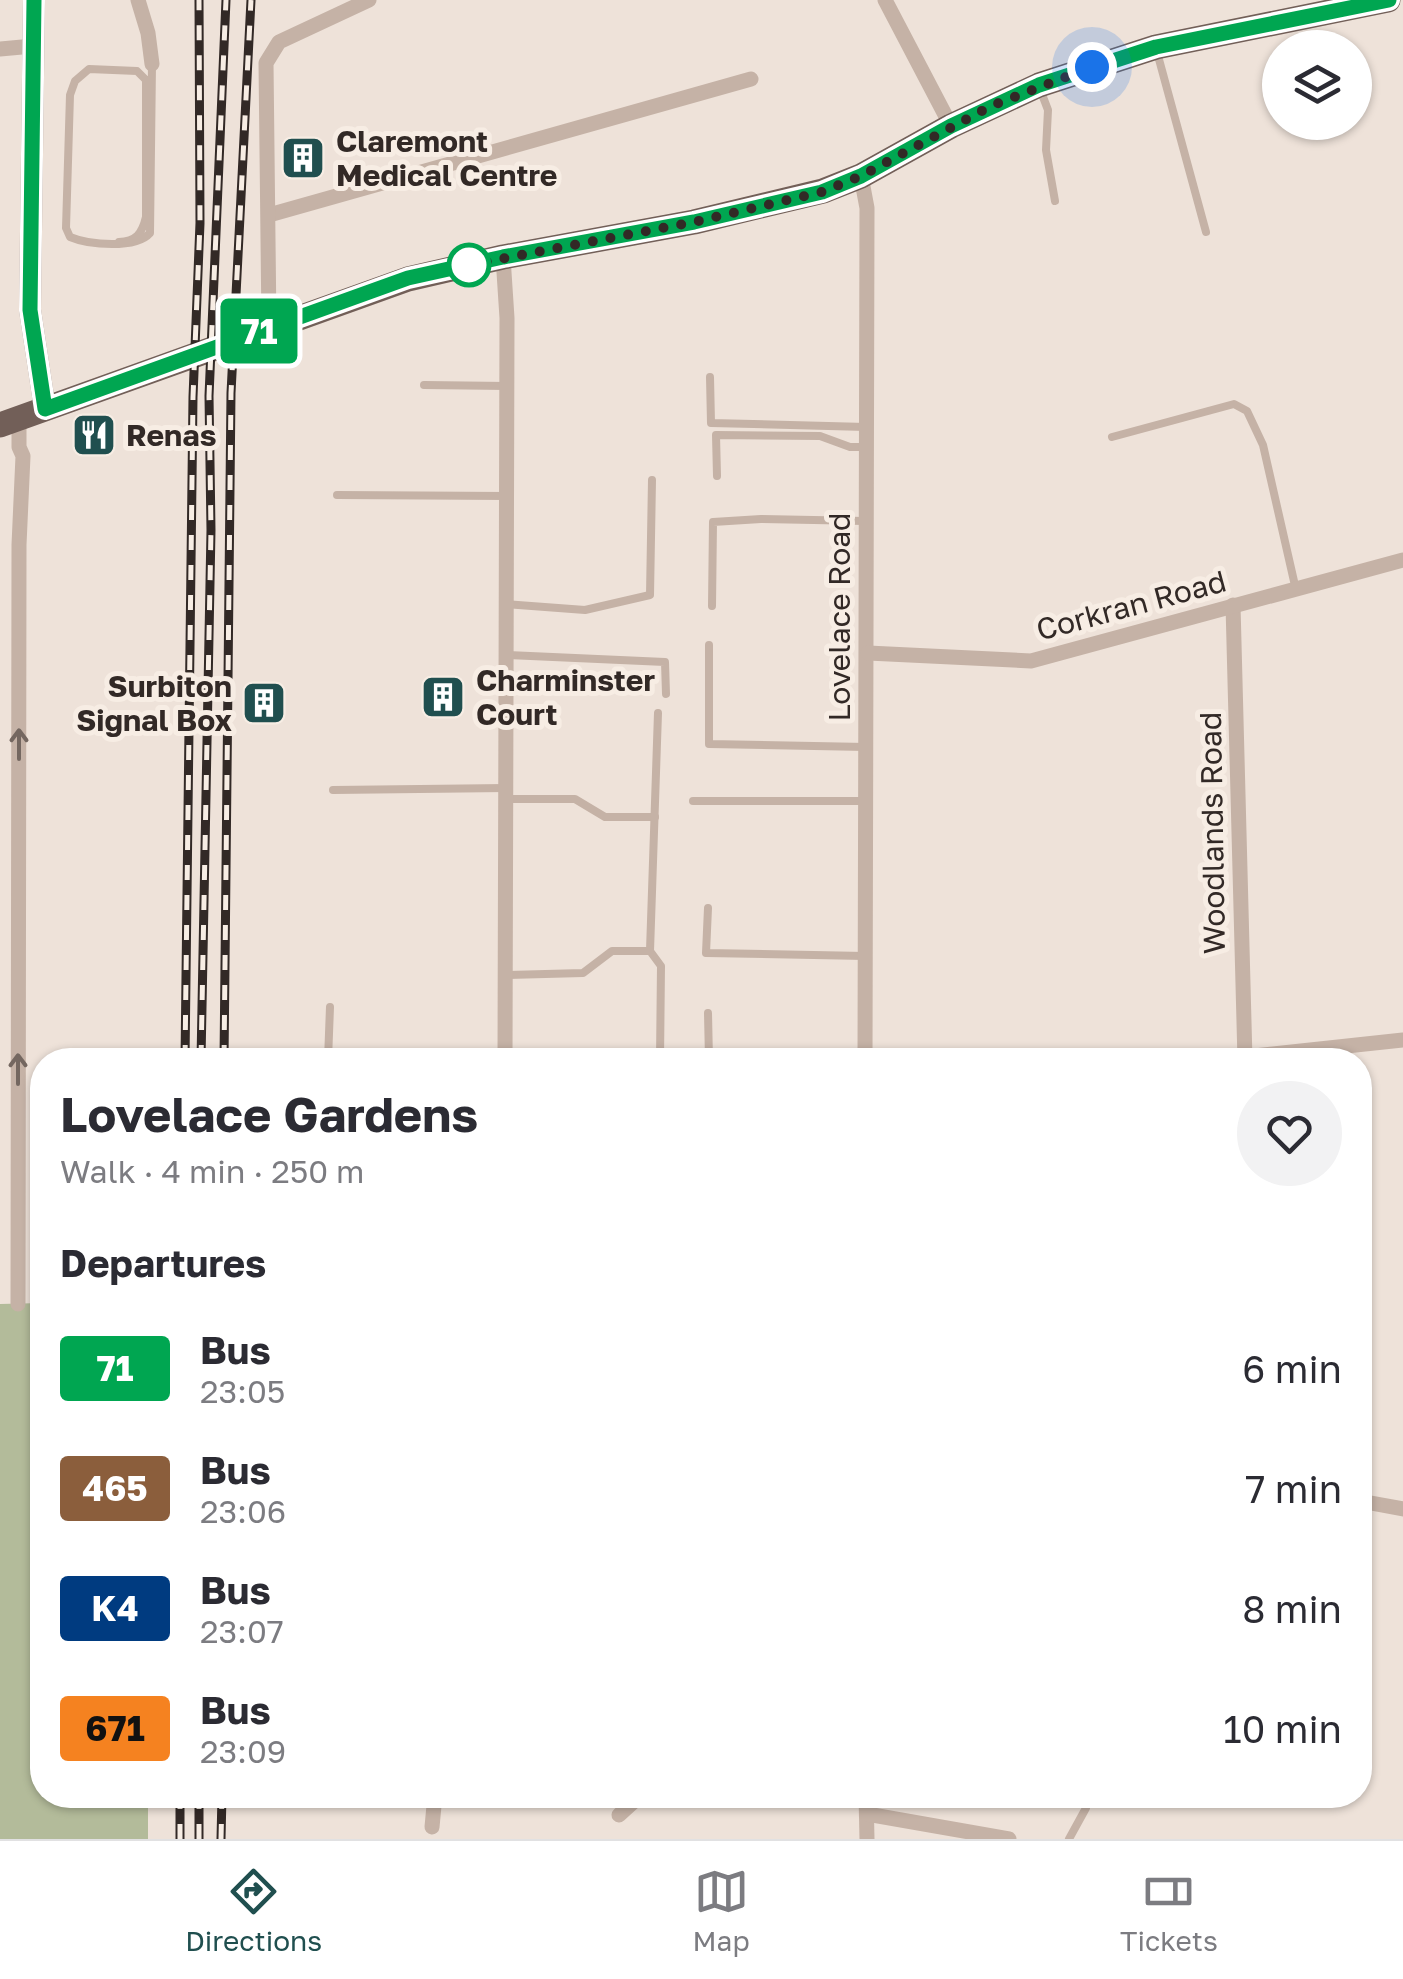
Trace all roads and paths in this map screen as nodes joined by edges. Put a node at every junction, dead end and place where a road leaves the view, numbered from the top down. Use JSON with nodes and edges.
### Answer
{"nodes":[{"id":1,"x":34,"y":0,"type":"edge"},
{"id":2,"x":138,"y":0,"type":"edge"},
{"id":3,"x":369,"y":0,"type":"edge"},
{"id":4,"x":885,"y":0,"type":"edge"},
{"id":5,"x":1388,"y":0,"type":"edge"},
{"id":6,"x":1353,"y":3,"type":"edge"},
{"id":7,"x":33,"y":46,"type":"junction"},
{"id":8,"x":1156,"y":47,"type":"junction"},
{"id":9,"x":0,"y":49,"type":"edge"},
{"id":10,"x":144,"y":68,"type":"junction"},
{"id":11,"x":752,"y":78,"type":"dead end"},
{"id":12,"x":1039,"y":85,"type":"junction"},
{"id":13,"x":951,"y":126,"type":"junction"},
{"id":14,"x":861,"y":176,"type":"junction"},
{"id":15,"x":1055,"y":201,"type":"dead end"},
{"id":16,"x":269,"y":215,"type":"junction"},
{"id":17,"x":1206,"y":232,"type":"dead end"},
{"id":18,"x":118,"y":242,"type":"dead end"},
{"id":19,"x":503,"y":257,"type":"junction"},
{"id":20,"x":269,"y":327,"type":"junction"},
{"id":21,"x":710,"y":377,"type":"dead end"},
{"id":22,"x":424,"y":385,"type":"dead end"},
{"id":23,"x":507,"y":386,"type":"junction"},
{"id":24,"x":45,"y":409,"type":"junction"},
{"id":25,"x":9,"y":422,"type":"edge"},
{"id":26,"x":867,"y":427,"type":"junction"},
{"id":27,"x":1112,"y":437,"type":"dead end"},
{"id":28,"x":867,"y":447,"type":"junction"},
{"id":29,"x":717,"y":476,"type":"dead end"},
{"id":30,"x":652,"y":480,"type":"dead end"},
{"id":31,"x":337,"y":496,"type":"dead end"},
{"id":32,"x":506,"y":496,"type":"junction"},
{"id":33,"x":868,"y":521,"type":"junction"},
{"id":34,"x":19,"y":546,"type":"junction"},
{"id":35,"x":0,"y":552,"type":"edge"},
{"id":36,"x":1403,"y":560,"type":"edge"},
{"id":37,"x":1296,"y":590,"type":"junction"},
{"id":38,"x":506,"y":604,"type":"junction"},
{"id":39,"x":1233,"y":605,"type":"junction"},
{"id":40,"x":712,"y":606,"type":"dead end"},
{"id":41,"x":709,"y":646,"type":"dead end"},
{"id":42,"x":868,"y":653,"type":"junction"},
{"id":43,"x":506,"y":655,"type":"junction"},
{"id":44,"x":666,"y":694,"type":"dead end"},
{"id":45,"x":658,"y":713,"type":"dead end"},
{"id":46,"x":866,"y":747,"type":"junction"},
{"id":47,"x":333,"y":790,"type":"dead end"},
{"id":48,"x":506,"y":793,"type":"junction"},
{"id":49,"x":694,"y":801,"type":"dead end"},
{"id":50,"x":865,"y":801,"type":"junction"},
{"id":51,"x":655,"y":816,"type":"junction"},
{"id":52,"x":708,"y":908,"type":"dead end"},
{"id":53,"x":650,"y":951,"type":"junction"},
{"id":54,"x":865,"y":956,"type":"junction"},
{"id":55,"x":505,"y":975,"type":"junction"},
{"id":56,"x":330,"y":1008,"type":"dead end"},
{"id":57,"x":708,"y":1014,"type":"dead end"},
{"id":58,"x":1403,"y":1040,"type":"edge"},
{"id":59,"x":328,"y":1048,"type":"edge"},
{"id":60,"x":505,"y":1048,"type":"edge"},
{"id":61,"x":660,"y":1048,"type":"edge"},
{"id":62,"x":709,"y":1048,"type":"edge"},
{"id":63,"x":866,"y":1048,"type":"edge"},
{"id":64,"x":1245,"y":1048,"type":"edge"},
{"id":65,"x":1336,"y":1048,"type":"edge"},
{"id":66,"x":9,"y":1166,"type":"edge"},
{"id":67,"x":18,"y":1304,"type":"dead end"},
{"id":68,"x":1372,"y":1503,"type":"edge"},
{"id":69,"x":1403,"y":1509,"type":"edge"},
{"id":70,"x":434,"y":1808,"type":"edge"},
{"id":71,"x":627,"y":1808,"type":"edge"},
{"id":72,"x":866,"y":1808,"type":"edge"},
{"id":73,"x":1086,"y":1808,"type":"edge"},
{"id":74,"x":866,"y":1814,"type":"junction"},
{"id":75,"x":620,"y":1815,"type":"dead end"},
{"id":76,"x":432,"y":1828,"type":"dead end"},
{"id":77,"x":866,"y":1839,"type":"edge"},
{"id":78,"x":1009,"y":1839,"type":"edge"},
{"id":79,"x":1069,"y":1839,"type":"edge"}],
"edges":[{"from":1,"to":7,"type":"main road"},
{"from":2,"to":10,"type":"street"},
{"from":3,"to":16,"type":"street"},
{"from":4,"to":13,"type":"street"},
{"from":5,"to":6,"type":"main road"},
{"from":6,"to":8,"type":"main road"},
{"from":7,"to":9,"type":"street"},
{"from":7,"to":24,"type":"main road"},
{"from":8,"to":12,"type":"main road"},
{"from":8,"to":17,"type":"lane"},
{"from":10,"to":10,"type":"lane"},
{"from":10,"to":18,"type":"lane"},
{"from":11,"to":16,"type":"street"},
{"from":12,"to":13,"type":"main road"},
{"from":12,"to":15,"type":"lane"},
{"from":13,"to":14,"type":"main road"},
{"from":14,"to":19,"type":"main road"},
{"from":14,"to":26,"type":"street","name":"Lovelace Road"},
{"from":16,"to":20,"type":"street"},
{"from":19,"to":20,"type":"main road"},
{"from":19,"to":23,"type":"street"},
{"from":20,"to":24,"type":"main road"},
{"from":21,"to":26,"type":"lane"},
{"from":22,"to":23,"type":"lane"},
{"from":23,"to":32,"type":"street"},
{"from":24,"to":25,"type":"main road"},
{"from":25,"to":34,"type":"street"},
{"from":26,"to":28,"type":"street","name":"Lovelace Road"},
{"from":27,"to":37,"type":"lane"},
{"from":28,"to":29,"type":"lane"},
{"from":28,"to":33,"type":"street","name":"Lovelace Road"},
{"from":30,"to":38,"type":"lane"},
{"from":31,"to":32,"type":"lane"},
{"from":32,"to":38,"type":"street"},
{"from":33,"to":40,"type":"lane"},
{"from":33,"to":42,"type":"street","name":"Lovelace Road"},
{"from":34,"to":35,"type":"street"},
{"from":66,"to":34,"type":"street","one_way":true},
{"from":36,"to":37,"type":"street","name":"Corkran Road"},
{"from":37,"to":39,"type":"street","name":"Corkran Road"},
{"from":38,"to":43,"type":"street"},
{"from":39,"to":42,"type":"street","name":"Corkran Road"},
{"from":39,"to":64,"type":"street","name":"Woodlands Road"},
{"from":41,"to":46,"type":"lane"},
{"from":42,"to":46,"type":"street","name":"Lovelace Road"},
{"from":43,"to":44,"type":"lane"},
{"from":43,"to":48,"type":"street"},
{"from":45,"to":51,"type":"lane"},
{"from":46,"to":50,"type":"street","name":"Lovelace Road"},
{"from":47,"to":48,"type":"lane"},
{"from":48,"to":51,"type":"lane"},
{"from":48,"to":55,"type":"street"},
{"from":49,"to":50,"type":"lane"},
{"from":50,"to":54,"type":"street","name":"Lovelace Road"},
{"from":51,"to":53,"type":"lane"},
{"from":52,"to":54,"type":"lane"},
{"from":53,"to":55,"type":"lane"},
{"from":53,"to":61,"type":"lane"},
{"from":54,"to":63,"type":"street","name":"Lovelace Road"},
{"from":55,"to":60,"type":"street"},
{"from":56,"to":59,"type":"lane"},
{"from":57,"to":62,"type":"lane"},
{"from":58,"to":65,"type":"street"},
{"from":66,"to":67,"type":"street"},
{"from":68,"to":69,"type":"street"},
{"from":70,"to":76,"type":"street"},
{"from":71,"to":75,"type":"street"},
{"from":72,"to":74,"type":"street"},
{"from":73,"to":79,"type":"lane"},
{"from":74,"to":77,"type":"street"},
{"from":74,"to":78,"type":"street"}]}
